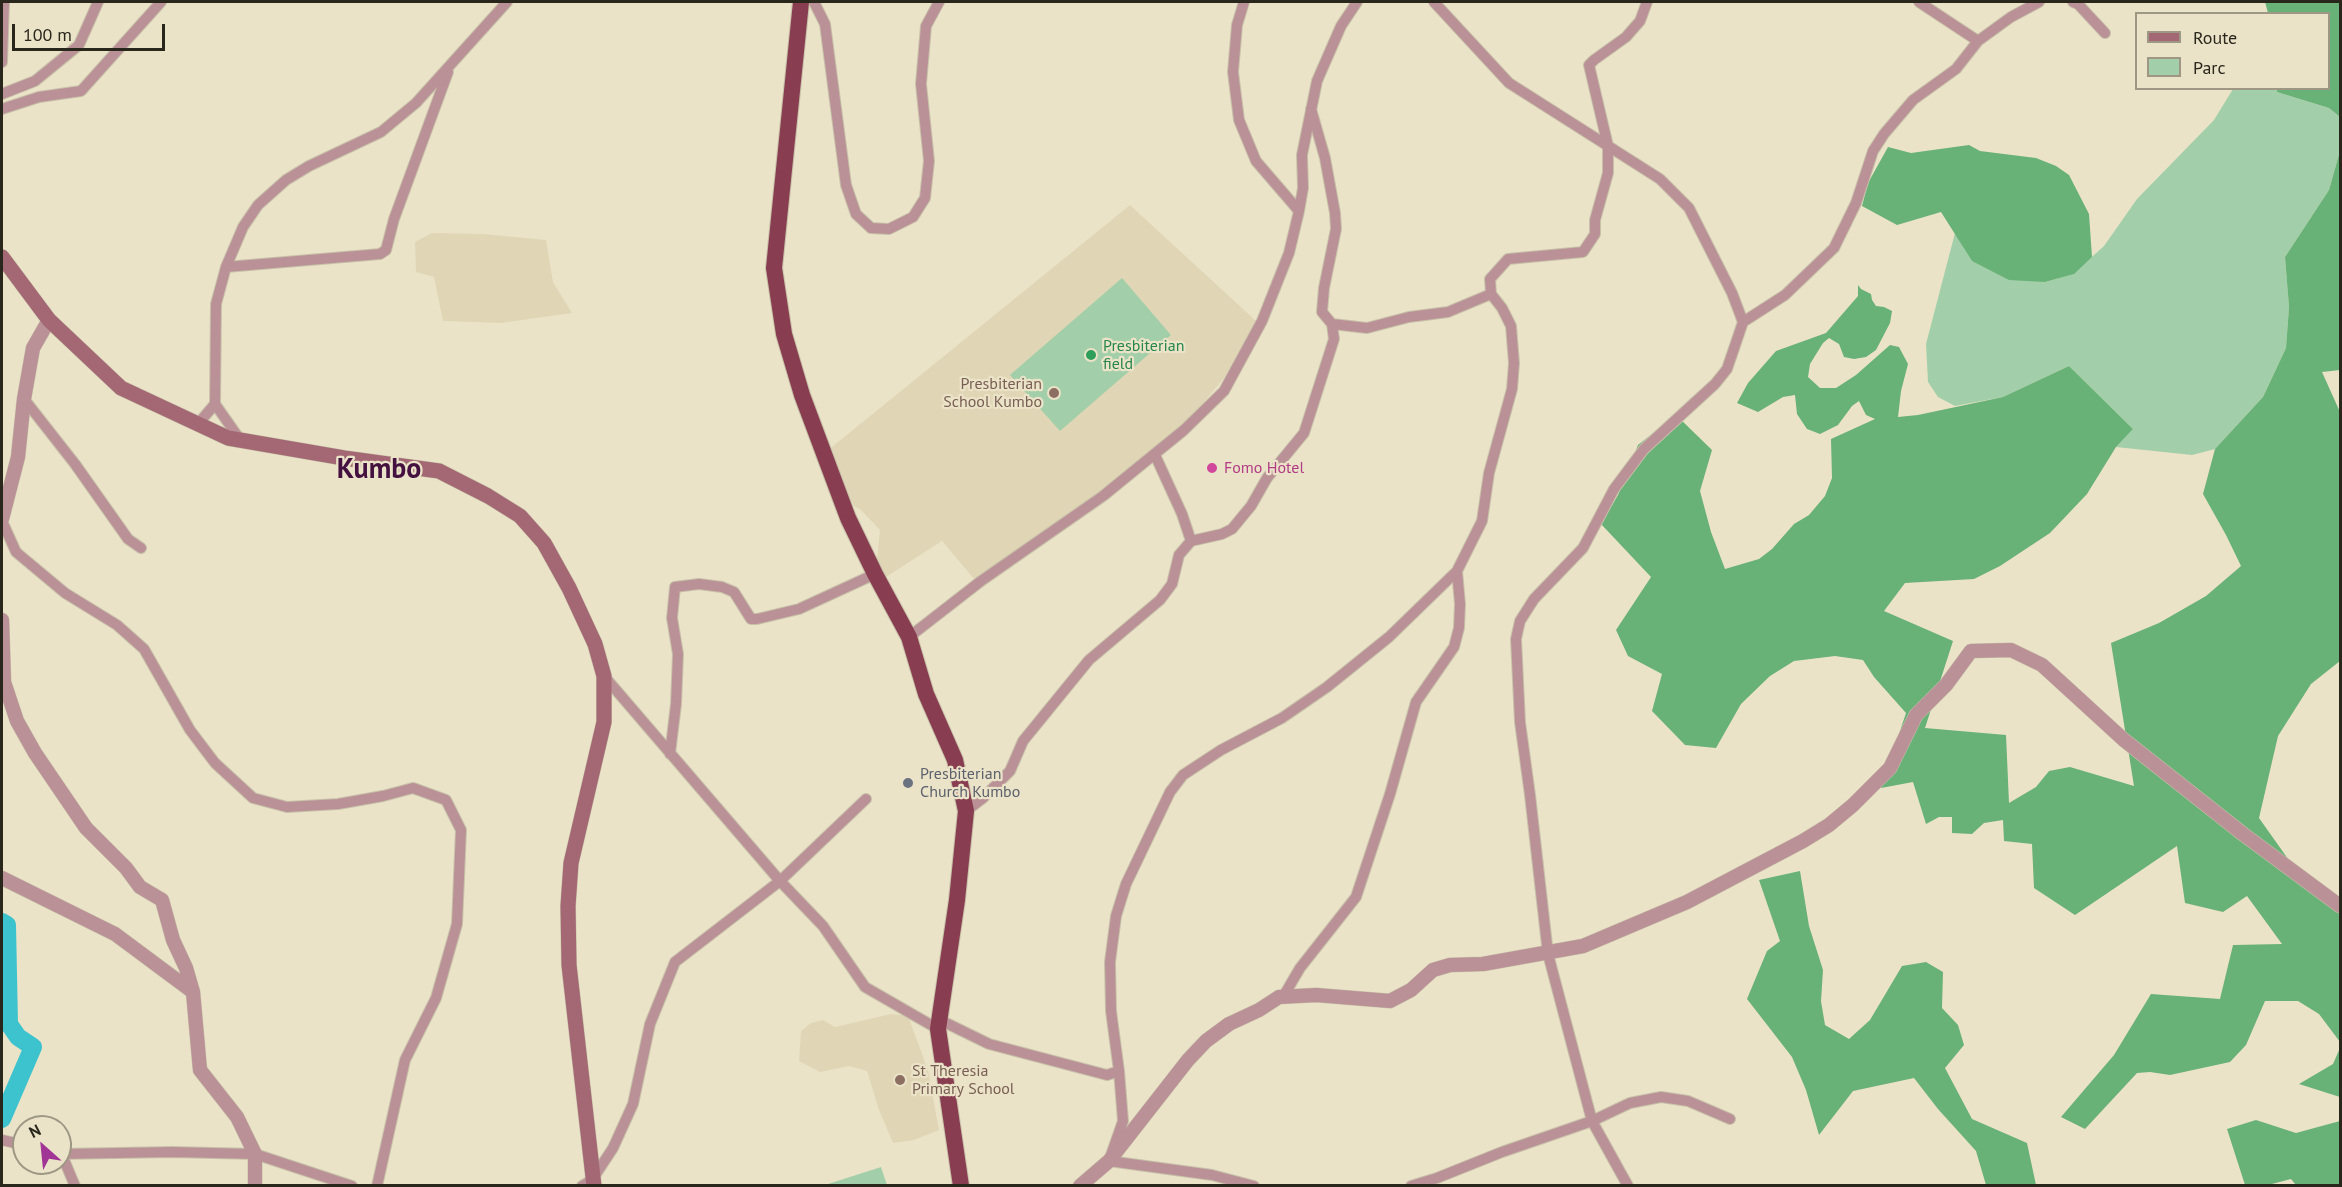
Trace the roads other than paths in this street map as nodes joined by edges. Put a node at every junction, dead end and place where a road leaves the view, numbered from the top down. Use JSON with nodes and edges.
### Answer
{"nodes":[{"id":1,"x":4,"y":2,"type":"edge"},
{"id":2,"x":98,"y":2,"type":"edge"},
{"id":3,"x":161,"y":2,"type":"edge"},
{"id":4,"x":507,"y":2,"type":"edge"},
{"id":5,"x":801,"y":2,"type":"edge"},
{"id":6,"x":814,"y":2,"type":"edge"},
{"id":7,"x":939,"y":2,"type":"edge"},
{"id":8,"x":1244,"y":2,"type":"edge"},
{"id":9,"x":1357,"y":2,"type":"edge"},
{"id":10,"x":1434,"y":2,"type":"edge"},
{"id":11,"x":1647,"y":2,"type":"edge"},
{"id":12,"x":1919,"y":2,"type":"edge"},
{"id":13,"x":2039,"y":2,"type":"edge"},
{"id":14,"x":2079,"y":2,"type":"edge"},
{"id":15,"x":2105,"y":33,"type":"dead end"},
{"id":16,"x":1978,"y":41,"type":"junction"},
{"id":17,"x":2,"y":62,"type":"edge"},
{"id":18,"x":450,"y":65,"type":"junction"},
{"id":19,"x":2,"y":94,"type":"edge"},
{"id":20,"x":2,"y":109,"type":"edge"},
{"id":21,"x":1311,"y":109,"type":"junction"},
{"id":22,"x":1608,"y":146,"type":"junction"},
{"id":23,"x":1299,"y":211,"type":"junction"},
{"id":24,"x":2,"y":257,"type":"edge"},
{"id":25,"x":226,"y":267,"type":"junction"},
{"id":26,"x":1491,"y":294,"type":"junction"},
{"id":27,"x":49,"y":320,"type":"junction"},
{"id":28,"x":1743,"y":322,"type":"junction"},
{"id":29,"x":1332,"y":324,"type":"junction"},
{"id":30,"x":24,"y":399,"type":"junction"},
{"id":31,"x":215,"y":404,"type":"junction"},
{"id":32,"x":198,"y":424,"type":"junction"},
{"id":33,"x":241,"y":441,"type":"junction"},
{"id":34,"x":1155,"y":455,"type":"junction"},
{"id":35,"x":2,"y":520,"type":"edge"},
{"id":36,"x":1191,"y":541,"type":"junction"},
{"id":37,"x":141,"y":548,"type":"dead end"},
{"id":38,"x":1457,"y":571,"type":"junction"},
{"id":39,"x":875,"y":574,"type":"junction"},
{"id":40,"x":2,"y":620,"type":"edge"},
{"id":41,"x":909,"y":637,"type":"junction"},
{"id":42,"x":604,"y":676,"type":"junction"},
{"id":43,"x":670,"y":754,"type":"junction"},
{"id":44,"x":866,"y":799,"type":"dead end"},
{"id":45,"x":966,"y":811,"type":"junction"},
{"id":46,"x":2,"y":878,"type":"edge"},
{"id":47,"x":780,"y":881,"type":"junction"},
{"id":48,"x":2340,"y":906,"type":"edge"},
{"id":49,"x":1548,"y":954,"type":"junction"},
{"id":50,"x":193,"y":992,"type":"junction"},
{"id":51,"x":1283,"y":997,"type":"junction"},
{"id":52,"x":939,"y":1024,"type":"junction"},
{"id":53,"x":1119,"y":1071,"type":"junction"},
{"id":54,"x":1730,"y":1119,"type":"dead end"},
{"id":55,"x":1592,"y":1121,"type":"junction"},
{"id":56,"x":255,"y":1154,"type":"junction"},
{"id":57,"x":72,"y":1155,"type":"edge"},
{"id":58,"x":1109,"y":1161,"type":"junction"},
{"id":59,"x":1440,"y":1182,"type":"edge"},
{"id":60,"x":590,"y":1184,"type":"edge"},
{"id":61,"x":255,"y":1185,"type":"edge"},
{"id":62,"x":352,"y":1185,"type":"edge"},
{"id":63,"x":377,"y":1185,"type":"edge"},
{"id":64,"x":961,"y":1185,"type":"edge"},
{"id":65,"x":1080,"y":1185,"type":"edge"},
{"id":66,"x":1254,"y":1185,"type":"edge"},
{"id":67,"x":1411,"y":1185,"type":"edge"},
{"id":68,"x":1628,"y":1185,"type":"edge"}],
"edges":[{"from":1,"to":17,"type":"street"},
{"from":2,"to":19,"type":"street"},
{"from":3,"to":20,"type":"street"},
{"from":4,"to":18,"type":"street"},
{"from":5,"to":39,"type":"highway"},
{"from":6,"to":7,"type":"street"},
{"from":8,"to":23,"type":"street"},
{"from":9,"to":21,"type":"street"},
{"from":10,"to":22,"type":"street"},
{"from":11,"to":22,"type":"street"},
{"from":12,"to":16,"type":"street"},
{"from":13,"to":16,"type":"street"},
{"from":14,"to":15,"type":"street"},
{"from":16,"to":28,"type":"street"},
{"from":18,"to":25,"type":"street"},
{"from":18,"to":25,"type":"street"},
{"from":21,"to":23,"type":"street"},
{"from":21,"to":29,"type":"street"},
{"from":22,"to":26,"type":"street"},
{"from":22,"to":28,"type":"street"},
{"from":23,"to":34,"type":"street"},
{"from":24,"to":27,"type":"main road"},
{"from":25,"to":31,"type":"street"},
{"from":26,"to":29,"type":"street"},
{"from":26,"to":38,"type":"street"},
{"from":27,"to":30,"type":"street"},
{"from":27,"to":32,"type":"main road"},
{"from":28,"to":49,"type":"street"},
{"from":29,"to":36,"type":"street"},
{"from":30,"to":35,"type":"street"},
{"from":30,"to":37,"type":"street"},
{"from":31,"to":32,"type":"street"},
{"from":31,"to":33,"type":"street"},
{"from":32,"to":33,"type":"main road"},
{"from":33,"to":42,"type":"main road"},
{"from":34,"to":36,"type":"street"},
{"from":34,"to":41,"type":"street"},
{"from":35,"to":63,"type":"street"},
{"from":36,"to":45,"type":"street"},
{"from":38,"to":51,"type":"street"},
{"from":38,"to":53,"type":"street"},
{"from":39,"to":41,"type":"highway"},
{"from":39,"to":43,"type":"street"},
{"from":40,"to":50,"type":"street"},
{"from":41,"to":45,"type":"highway"},
{"from":42,"to":43,"type":"street"},
{"from":42,"to":60,"type":"main road"},
{"from":43,"to":47,"type":"street"},
{"from":44,"to":47,"type":"street"},
{"from":45,"to":52,"type":"highway"},
{"from":46,"to":50,"type":"street"},
{"from":47,"to":52,"type":"street"},
{"from":47,"to":60,"type":"street"},
{"from":48,"to":49,"type":"street"},
{"from":49,"to":51,"type":"street"},
{"from":49,"to":55,"type":"street"},
{"from":50,"to":56,"type":"street"},
{"from":51,"to":58,"type":"street"},
{"from":52,"to":53,"type":"street"},
{"from":52,"to":64,"type":"highway"},
{"from":53,"to":58,"type":"street"},
{"from":54,"to":55,"type":"street"},
{"from":55,"to":59,"type":"street"},
{"from":55,"to":68,"type":"street"},
{"from":56,"to":57,"type":"street"},
{"from":56,"to":61,"type":"street"},
{"from":56,"to":62,"type":"street"},
{"from":58,"to":65,"type":"street"},
{"from":58,"to":66,"type":"street"},
{"from":59,"to":67,"type":"street"}]}
